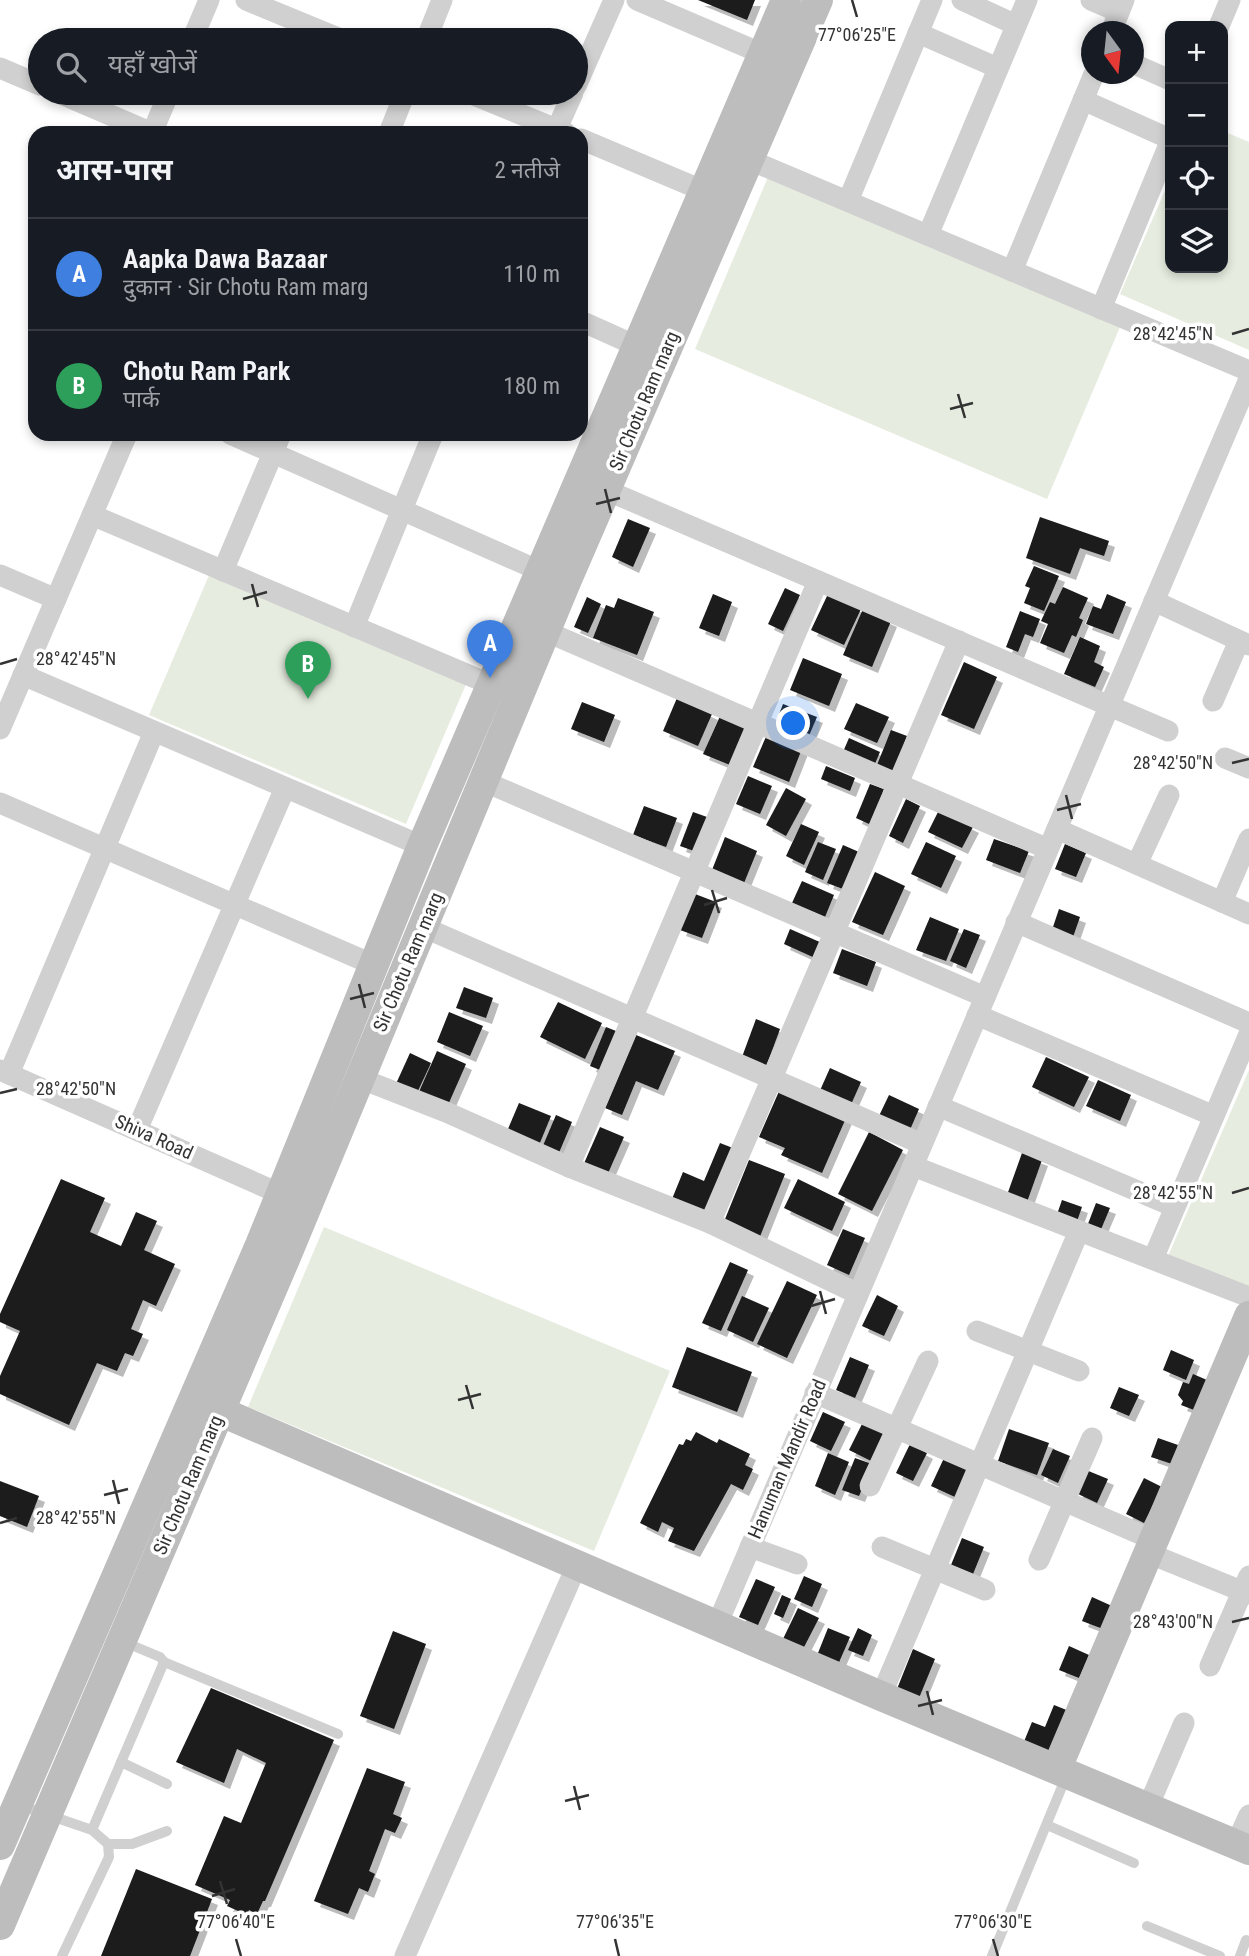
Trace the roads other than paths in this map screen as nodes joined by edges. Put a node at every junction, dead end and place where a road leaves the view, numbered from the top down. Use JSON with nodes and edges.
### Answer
{"nodes":[{"id":1,"x":209,"y":0,"type":"edge"},
{"id":2,"x":246,"y":0,"type":"edge"},
{"id":3,"x":442,"y":0,"type":"edge"},
{"id":4,"x":614,"y":0,"type":"edge"},
{"id":5,"x":637,"y":0,"type":"edge"},
{"id":6,"x":786,"y":0,"type":"edge"},
{"id":7,"x":818,"y":0,"type":"edge"},
{"id":8,"x":932,"y":0,"type":"edge"},
{"id":9,"x":962,"y":0,"type":"edge"},
{"id":10,"x":1027,"y":0,"type":"edge"},
{"id":11,"x":1091,"y":0,"type":"edge"},
{"id":12,"x":1230,"y":0,"type":"edge"},
{"id":13,"x":1118,"y":15,"type":"edge"},
{"id":14,"x":1221,"y":21,"type":"edge"},
{"id":15,"x":1016,"y":25,"type":"junction"},
{"id":16,"x":197,"y":28,"type":"edge"},
{"id":17,"x":314,"y":28,"type":"edge"},
{"id":18,"x":431,"y":28,"type":"edge"},
{"id":19,"x":918,"y":33,"type":"junction"},
{"id":20,"x":762,"y":54,"type":"junction"},
{"id":21,"x":588,"y":59,"type":"edge"},
{"id":22,"x":0,"y":68,"type":"edge"},
{"id":23,"x":998,"y":68,"type":"junction"},
{"id":24,"x":1144,"y":69,"type":"edge"},
{"id":25,"x":1165,"y":78,"type":"edge"},
{"id":26,"x":28,"y":80,"type":"edge"},
{"id":27,"x":1090,"y":84,"type":"edge"},
{"id":28,"x":1083,"y":100,"type":"junction"},
{"id":29,"x":87,"y":105,"type":"edge"},
{"id":30,"x":164,"y":105,"type":"edge"},
{"id":31,"x":400,"y":105,"type":"edge"},
{"id":32,"x":497,"y":105,"type":"edge"},
{"id":33,"x":569,"y":105,"type":"edge"},
{"id":34,"x":136,"y":126,"type":"edge"},
{"id":35,"x":155,"y":126,"type":"edge"},
{"id":36,"x":392,"y":126,"type":"edge"},
{"id":37,"x":545,"y":126,"type":"edge"},
{"id":38,"x":561,"y":126,"type":"edge"},
{"id":39,"x":1165,"y":139,"type":"edge"},
{"id":40,"x":588,"y":142,"type":"edge"},
{"id":41,"x":1168,"y":147,"type":"edge"},
{"id":42,"x":736,"y":154,"type":"junction"},
{"id":43,"x":704,"y":191,"type":"junction"},
{"id":44,"x":848,"y":201,"type":"junction"},
{"id":45,"x":928,"y":235,"type":"junction"},
{"id":46,"x":1012,"y":271,"type":"junction"},
{"id":47,"x":1101,"y":309,"type":"junction"},
{"id":48,"x":588,"y":324,"type":"edge"},
{"id":49,"x":650,"y":352,"type":"junction"},
{"id":50,"x":1249,"y":371,"type":"edge"},
{"id":51,"x":1249,"y":379,"type":"edge"},
{"id":52,"x":124,"y":441,"type":"edge"},
{"id":53,"x":430,"y":441,"type":"edge"},
{"id":54,"x":277,"y":443,"type":"edge"},
{"id":55,"x":606,"y":490,"type":"junction"},
{"id":56,"x":401,"y":509,"type":"junction"},
{"id":57,"x":92,"y":515,"type":"junction"},
{"id":58,"x":540,"y":570,"type":"junction"},
{"id":59,"x":223,"y":571,"type":"junction"},
{"id":60,"x":0,"y":575,"type":"edge"},
{"id":61,"x":818,"y":581,"type":"junction"},
{"id":62,"x":56,"y":599,"type":"junction"},
{"id":63,"x":1154,"y":601,"type":"junction"},
{"id":64,"x":354,"y":627,"type":"junction"},
{"id":65,"x":545,"y":631,"type":"junction"},
{"id":66,"x":958,"y":641,"type":"junction"},
{"id":67,"x":1244,"y":643,"type":"edge"},
{"id":68,"x":23,"y":675,"type":"junction"},
{"id":69,"x":492,"y":685,"type":"junction"},
{"id":70,"x":1213,"y":701,"type":"dead end"},
{"id":71,"x":1109,"y":706,"type":"junction"},
{"id":72,"x":758,"y":723,"type":"junction"},
{"id":73,"x":0,"y":729,"type":"edge"},
{"id":74,"x":1168,"y":731,"type":"dead end"},
{"id":75,"x":154,"y":732,"type":"junction"},
{"id":76,"x":1225,"y":758,"type":"dead end"},
{"id":77,"x":1249,"y":768,"type":"edge"},
{"id":78,"x":484,"y":781,"type":"junction"},
{"id":79,"x":898,"y":784,"type":"junction"},
{"id":80,"x":285,"y":788,"type":"junction"},
{"id":81,"x":1169,"y":795,"type":"dead end"},
{"id":82,"x":0,"y":803,"type":"edge"},
{"id":83,"x":1057,"y":829,"type":"junction"},
{"id":84,"x":1249,"y":839,"type":"edge"},
{"id":85,"x":422,"y":846,"type":"junction"},
{"id":86,"x":104,"y":848,"type":"junction"},
{"id":87,"x":1048,"y":849,"type":"junction"},
{"id":88,"x":1137,"y":864,"type":"junction"},
{"id":89,"x":694,"y":872,"type":"junction"},
{"id":90,"x":1222,"y":902,"type":"junction"},
{"id":91,"x":234,"y":904,"type":"junction"},
{"id":92,"x":1249,"y":914,"type":"edge"},
{"id":93,"x":1016,"y":922,"type":"junction"},
{"id":94,"x":422,"y":927,"type":"junction"},
{"id":95,"x":834,"y":932,"type":"junction"},
{"id":96,"x":374,"y":965,"type":"junction"},
{"id":97,"x":981,"y":1006,"type":"junction"},
{"id":98,"x":632,"y":1018,"type":"junction"},
{"id":99,"x":1249,"y":1023,"type":"edge"},
{"id":100,"x":1249,"y":1034,"type":"edge"},
{"id":101,"x":4,"y":1072,"type":"edge"},
{"id":102,"x":359,"y":1079,"type":"junction"},
{"id":103,"x":771,"y":1080,"type":"junction"},
{"id":104,"x":938,"y":1106,"type":"junction"},
{"id":105,"x":1214,"y":1116,"type":"junction"},
{"id":106,"x":137,"y":1130,"type":"junction"},
{"id":107,"x":922,"y":1144,"type":"junction"},
{"id":108,"x":913,"y":1166,"type":"junction"},
{"id":109,"x":569,"y":1167,"type":"junction"},
{"id":110,"x":294,"y":1200,"type":"junction"},
{"id":111,"x":1175,"y":1207,"type":"junction"},
{"id":112,"x":710,"y":1223,"type":"junction"},
{"id":113,"x":1079,"y":1231,"type":"junction"},
{"id":114,"x":1153,"y":1259,"type":"junction"},
{"id":115,"x":858,"y":1294,"type":"junction"},
{"id":116,"x":1249,"y":1297,"type":"edge"},
{"id":117,"x":1249,"y":1316,"type":"edge"},
{"id":118,"x":978,"y":1331,"type":"dead end"},
{"id":119,"x":1242,"y":1350,"type":"edge"},
{"id":120,"x":1028,"y":1351,"type":"junction"},
{"id":121,"x":928,"y":1361,"type":"dead end"},
{"id":122,"x":1079,"y":1371,"type":"dead end"},
{"id":123,"x":815,"y":1393,"type":"junction"},
{"id":124,"x":206,"y":1406,"type":"junction"},
{"id":125,"x":897,"y":1429,"type":"junction"},
{"id":126,"x":1092,"y":1438,"type":"dead end"},
{"id":127,"x":979,"y":1465,"type":"junction"},
{"id":128,"x":870,"y":1486,"type":"dead end"},
{"id":129,"x":1065,"y":1502,"type":"junction"},
{"id":130,"x":882,"y":1547,"type":"dead end"},
{"id":131,"x":1151,"y":1547,"type":"junction"},
{"id":132,"x":750,"y":1548,"type":"junction"},
{"id":133,"x":1039,"y":1560,"type":"dead end"},
{"id":134,"x":797,"y":1564,"type":"dead end"},
{"id":135,"x":577,"y":1565,"type":"junction"},
{"id":136,"x":934,"y":1569,"type":"junction"},
{"id":137,"x":1247,"y":1587,"type":"edge"},
{"id":138,"x":985,"y":1590,"type":"dead end"},
{"id":139,"x":717,"y":1625,"type":"junction"},
{"id":140,"x":122,"y":1641,"type":"junction"},
{"id":141,"x":164,"y":1662,"type":"junction"},
{"id":142,"x":1210,"y":1666,"type":"dead end"},
{"id":143,"x":881,"y":1696,"type":"junction"},
{"id":144,"x":1184,"y":1723,"type":"dead end"},
{"id":145,"x":338,"y":1734,"type":"dead end"},
{"id":146,"x":121,"y":1762,"type":"junction"},
{"id":147,"x":1062,"y":1770,"type":"junction"},
{"id":148,"x":167,"y":1784,"type":"dead end"},
{"id":149,"x":17,"y":1805,"type":"junction"},
{"id":150,"x":1148,"y":1807,"type":"junction"},
{"id":151,"x":1249,"y":1815,"type":"edge"},
{"id":152,"x":46,"y":1816,"type":"junction"},
{"id":153,"x":1046,"y":1825,"type":"junction"},
{"id":154,"x":92,"y":1830,"type":"junction"},
{"id":155,"x":167,"y":1831,"type":"dead end"},
{"id":156,"x":0,"y":1844,"type":"edge"},
{"id":157,"x":108,"y":1844,"type":"junction"},
{"id":158,"x":1243,"y":1847,"type":"edge"},
{"id":159,"x":1134,"y":1863,"type":"dead end"},
{"id":160,"x":0,"y":1924,"type":"edge"},
{"id":161,"x":1147,"y":1926,"type":"dead end"},
{"id":162,"x":1246,"y":1940,"type":"dead end"},
{"id":163,"x":62,"y":1956,"type":"edge"},
{"id":164,"x":405,"y":1956,"type":"edge"},
{"id":165,"x":992,"y":1956,"type":"edge"},
{"id":166,"x":1220,"y":1956,"type":"edge"},
{"id":167,"x":1240,"y":1956,"type":"edge"}],
"edges":[{"from":1,"to":16,"type":"street"},
{"from":2,"to":17,"type":"street"},
{"from":3,"to":18,"type":"street"},
{"from":4,"to":21,"type":"street"},
{"from":5,"to":20,"type":"street"},
{"from":6,"to":20,"type":"street","name":"Sir Chotu Ram marg"},
{"from":7,"to":42,"type":"street","name":"Sir Chotu Ram marg"},
{"from":8,"to":19,"type":"street"},
{"from":9,"to":15,"type":"street"},
{"from":10,"to":15,"type":"street"},
{"from":11,"to":13,"type":"street"},
{"from":12,"to":14,"type":"street"},
{"from":15,"to":23,"type":"street"},
{"from":19,"to":23,"type":"street"},
{"from":19,"to":44,"type":"street"},
{"from":20,"to":42,"type":"street","name":"Sir Chotu Ram marg"},
{"from":22,"to":26,"type":"street"},
{"from":23,"to":45,"type":"street"},
{"from":24,"to":25,"type":"street"},
{"from":27,"to":28,"type":"street"},
{"from":28,"to":39,"type":"street"},
{"from":28,"to":46,"type":"street"},
{"from":29,"to":34,"type":"street"},
{"from":30,"to":35,"type":"street"},
{"from":31,"to":36,"type":"street"},
{"from":32,"to":37,"type":"street"},
{"from":33,"to":38,"type":"street"},
{"from":40,"to":43,"type":"street"},
{"from":41,"to":47,"type":"street"},
{"from":42,"to":43,"type":"street","name":"Sir Chotu Ram marg"},
{"from":42,"to":44,"type":"street"},
{"from":42,"to":49,"type":"street","name":"Sir Chotu Ram marg"},
{"from":43,"to":49,"type":"street","name":"Sir Chotu Ram marg"},
{"from":44,"to":45,"type":"street"},
{"from":45,"to":46,"type":"street"},
{"from":46,"to":47,"type":"street"},
{"from":47,"to":50,"type":"street"},
{"from":48,"to":49,"type":"street"},
{"from":49,"to":55,"type":"street","name":"Sir Chotu Ram marg"},
{"from":49,"to":58,"type":"street","name":"Sir Chotu Ram marg"},
{"from":51,"to":63,"type":"street","name":"Hanuman Mandir Road"},
{"from":52,"to":57,"type":"street"},
{"from":53,"to":56,"type":"street"},
{"from":54,"to":56,"type":"street"},
{"from":54,"to":59,"type":"street"},
{"from":55,"to":61,"type":"street"},
{"from":55,"to":65,"type":"street","name":"Sir Chotu Ram marg"},
{"from":56,"to":58,"type":"street"},
{"from":56,"to":64,"type":"street"},
{"from":57,"to":59,"type":"street"},
{"from":57,"to":62,"type":"street"},
{"from":58,"to":69,"type":"street","name":"Sir Chotu Ram marg"},
{"from":59,"to":64,"type":"street"},
{"from":60,"to":62,"type":"street"},
{"from":61,"to":66,"type":"street"},
{"from":61,"to":72,"type":"street"},
{"from":62,"to":68,"type":"street"},
{"from":63,"to":67,"type":"street"},
{"from":63,"to":71,"type":"street","name":"Hanuman Mandir Road"},
{"from":64,"to":69,"type":"street"},
{"from":65,"to":72,"type":"street"},
{"from":65,"to":78,"type":"street","name":"Sir Chotu Ram marg"},
{"from":66,"to":71,"type":"street"},
{"from":66,"to":79,"type":"street"},
{"from":67,"to":70,"type":"street"},
{"from":68,"to":73,"type":"street"},
{"from":68,"to":75,"type":"street"},
{"from":69,"to":85,"type":"street","name":"Sir Chotu Ram marg"},
{"from":71,"to":74,"type":"street"},
{"from":71,"to":83,"type":"street","name":"Hanuman Mandir Road"},
{"from":72,"to":79,"type":"street"},
{"from":72,"to":89,"type":"street"},
{"from":75,"to":80,"type":"street"},
{"from":75,"to":86,"type":"street"},
{"from":76,"to":77,"type":"street"},
{"from":78,"to":89,"type":"street"},
{"from":78,"to":94,"type":"street","name":"Sir Chotu Ram marg"},
{"from":79,"to":87,"type":"street"},
{"from":79,"to":95,"type":"street"},
{"from":80,"to":85,"type":"street"},
{"from":80,"to":91,"type":"street"},
{"from":81,"to":88,"type":"street"},
{"from":82,"to":86,"type":"street"},
{"from":83,"to":87,"type":"street","name":"Hanuman Mandir Road"},
{"from":83,"to":88,"type":"street"},
{"from":84,"to":90,"type":"street"},
{"from":85,"to":96,"type":"street","name":"Sir Chotu Ram marg"},
{"from":86,"to":91,"type":"street"},
{"from":86,"to":101,"type":"street"},
{"from":87,"to":93,"type":"street","name":"Hanuman Mandir Road"},
{"from":88,"to":90,"type":"street"},
{"from":89,"to":95,"type":"street"},
{"from":89,"to":98,"type":"street"},
{"from":90,"to":92,"type":"street"},
{"from":91,"to":96,"type":"street"},
{"from":91,"to":106,"type":"street"},
{"from":93,"to":97,"type":"street","name":"Hanuman Mandir Road"},
{"from":93,"to":99,"type":"street"},
{"from":94,"to":98,"type":"street"},
{"from":94,"to":102,"type":"street","name":"Sir Chotu Ram marg"},
{"from":95,"to":97,"type":"street"},
{"from":95,"to":103,"type":"street"},
{"from":96,"to":110,"type":"street","name":"Sir Chotu Ram marg"},
{"from":97,"to":104,"type":"street","name":"Hanuman Mandir Road"},
{"from":97,"to":105,"type":"street"},
{"from":98,"to":103,"type":"street"},
{"from":98,"to":109,"type":"street"},
{"from":100,"to":105,"type":"street"},
{"from":101,"to":106,"type":"street","name":"Shiva Road"},
{"from":102,"to":109,"type":"street"},
{"from":102,"to":110,"type":"street","name":"Sir Chotu Ram marg"},
{"from":103,"to":107,"type":"street"},
{"from":103,"to":112,"type":"street"},
{"from":104,"to":107,"type":"street","name":"Hanuman Mandir Road"},
{"from":104,"to":111,"type":"street"},
{"from":105,"to":111,"type":"street"},
{"from":106,"to":110,"type":"street","name":"Shiva Road"},
{"from":107,"to":108,"type":"street","name":"Hanuman Mandir Road"},
{"from":108,"to":113,"type":"street"},
{"from":108,"to":115,"type":"street","name":"Hanuman Mandir Road"},
{"from":109,"to":112,"type":"street"},
{"from":110,"to":124,"type":"street","name":"Sir Chotu Ram marg"},
{"from":111,"to":114,"type":"street"},
{"from":112,"to":115,"type":"street"},
{"from":113,"to":114,"type":"street"},
{"from":113,"to":120,"type":"street"},
{"from":114,"to":116,"type":"street"},
{"from":115,"to":123,"type":"street","name":"Hanuman Mandir Road"},
{"from":117,"to":119,"type":"street"},
{"from":118,"to":120,"type":"street"},
{"from":119,"to":131,"type":"street"},
{"from":120,"to":122,"type":"street"},
{"from":120,"to":127,"type":"street"},
{"from":121,"to":125,"type":"street"},
{"from":123,"to":125,"type":"street"},
{"from":123,"to":132,"type":"street","name":"Hanuman Mandir Road"},
{"from":124,"to":135,"type":"street"},
{"from":124,"to":140,"type":"street","name":"Sir Chotu Ram marg"},
{"from":124,"to":149,"type":"street","name":"Sir Chotu Ram marg"},
{"from":125,"to":127,"type":"street"},
{"from":125,"to":128,"type":"street"},
{"from":126,"to":129,"type":"street"},
{"from":127,"to":129,"type":"street"},
{"from":127,"to":136,"type":"street"},
{"from":129,"to":131,"type":"street"},
{"from":129,"to":133,"type":"street"},
{"from":130,"to":136,"type":"street"},
{"from":131,"to":137,"type":"street"},
{"from":131,"to":147,"type":"street"},
{"from":132,"to":134,"type":"street"},
{"from":132,"to":139,"type":"street","name":"Hanuman Mandir Road"},
{"from":135,"to":139,"type":"street"},
{"from":135,"to":164,"type":"street"},
{"from":136,"to":138,"type":"street"},
{"from":136,"to":143,"type":"street"},
{"from":137,"to":142,"type":"street"},
{"from":139,"to":143,"type":"street"},
{"from":140,"to":141,"type":"lane"},
{"from":140,"to":152,"type":"street","name":"Sir Chotu Ram marg"},
{"from":141,"to":145,"type":"lane"},
{"from":141,"to":146,"type":"lane"},
{"from":143,"to":147,"type":"street"},
{"from":144,"to":150,"type":"street"},
{"from":146,"to":148,"type":"lane"},
{"from":146,"to":154,"type":"lane"},
{"from":147,"to":150,"type":"street"},
{"from":147,"to":153,"type":"lane"},
{"from":149,"to":152,"type":"lane"},
{"from":149,"to":156,"type":"street","name":"Sir Chotu Ram marg"},
{"from":150,"to":158,"type":"street"},
{"from":151,"to":158,"type":"street"},
{"from":152,"to":154,"type":"lane"},
{"from":152,"to":160,"type":"street","name":"Sir Chotu Ram marg"},
{"from":153,"to":159,"type":"lane"},
{"from":153,"to":165,"type":"lane"},
{"from":154,"to":157,"type":"lane"},
{"from":155,"to":157,"type":"lane"},
{"from":157,"to":163,"type":"lane"},
{"from":161,"to":166,"type":"lane"},
{"from":162,"to":167,"type":"lane"}]}
